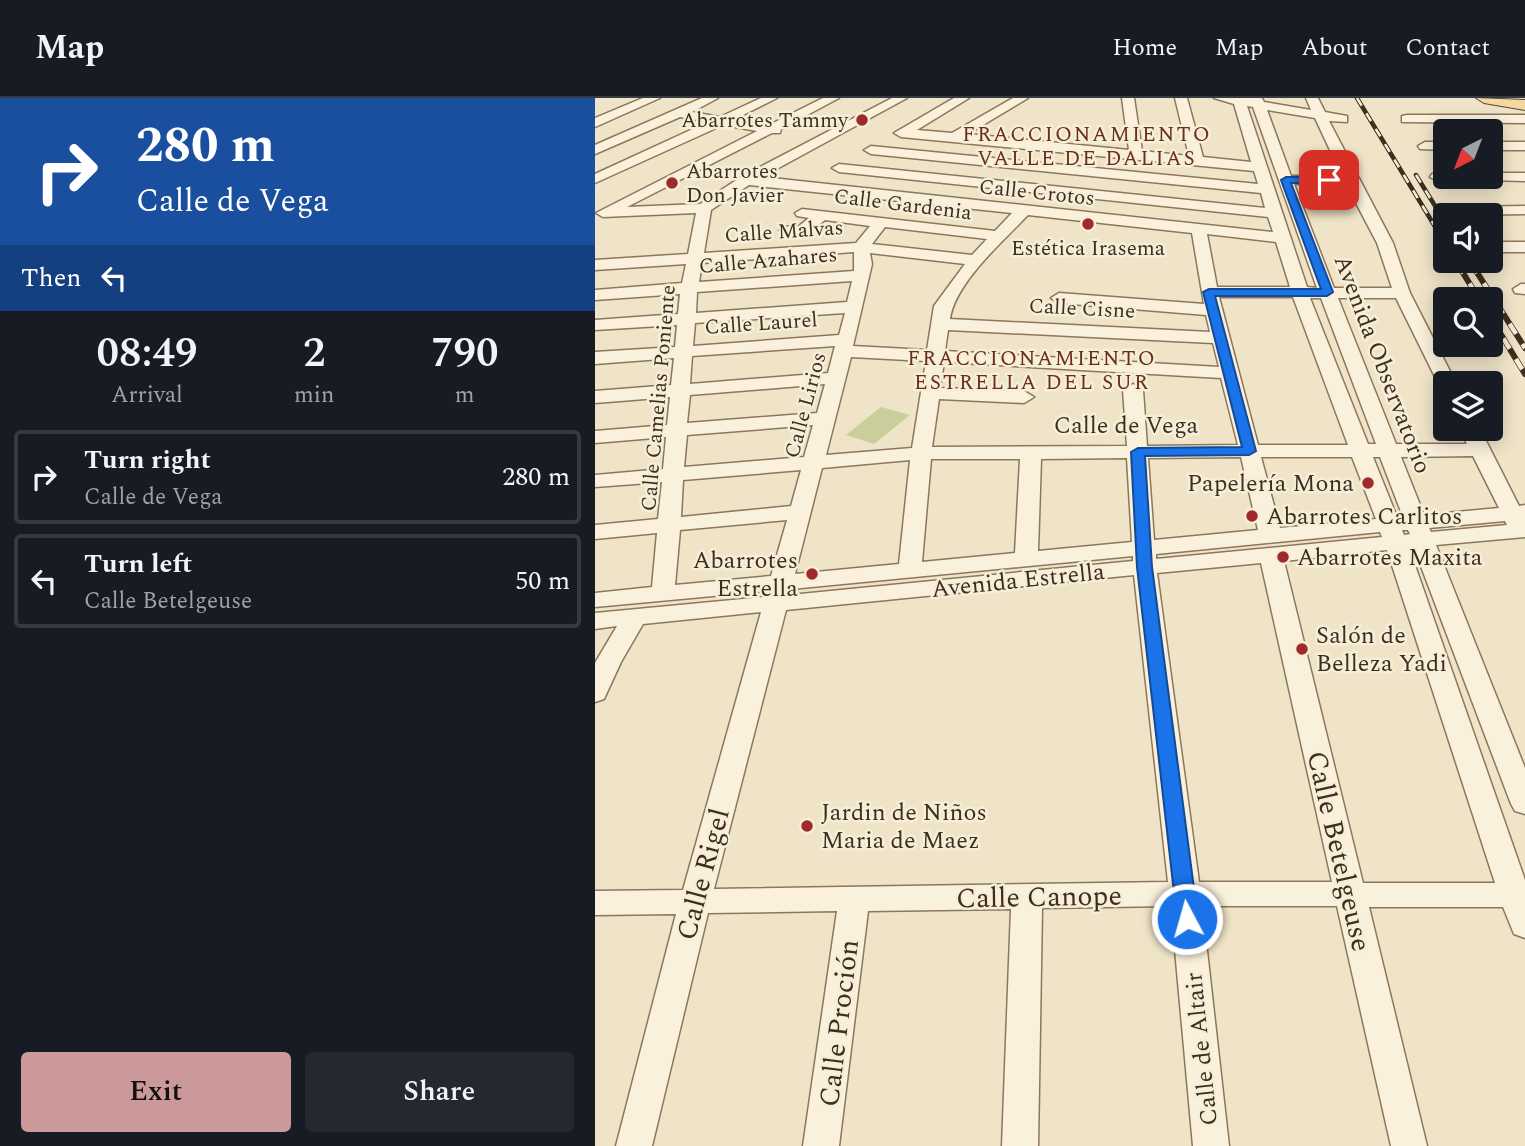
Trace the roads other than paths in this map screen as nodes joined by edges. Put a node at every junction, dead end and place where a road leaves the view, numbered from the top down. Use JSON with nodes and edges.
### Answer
{"nodes":[{"id":1,"x":635,"y":98,"type":"edge"},
{"id":2,"x":712,"y":98,"type":"edge"},
{"id":3,"x":771,"y":98,"type":"edge"},
{"id":4,"x":833,"y":98,"type":"edge"},
{"id":5,"x":963,"y":98,"type":"edge"},
{"id":6,"x":1021,"y":98,"type":"edge"},
{"id":7,"x":1128,"y":98,"type":"edge"},
{"id":8,"x":1181,"y":98,"type":"edge"},
{"id":9,"x":1313,"y":98,"type":"edge"},
{"id":10,"x":1484,"y":98,"type":"edge"},
{"id":11,"x":652,"y":99,"type":"edge"},
{"id":12,"x":912,"y":99,"type":"edge"},
{"id":13,"x":1243,"y":100,"type":"edge"},
{"id":14,"x":1518,"y":102,"type":"edge"},
{"id":15,"x":950,"y":105,"type":"junction"},
{"id":16,"x":678,"y":113,"type":"junction"},
{"id":17,"x":1320,"y":117,"type":"junction"},
{"id":18,"x":1525,"y":118,"type":"edge"},
{"id":19,"x":1342,"y":119,"type":"dead end"},
{"id":20,"x":1407,"y":119,"type":"dead end"},
{"id":21,"x":722,"y":121,"type":"junction"},
{"id":22,"x":595,"y":123,"type":"edge"},
{"id":23,"x":771,"y":130,"type":"junction"},
{"id":24,"x":902,"y":132,"type":"junction"},
{"id":25,"x":954,"y":137,"type":"junction"},
{"id":26,"x":824,"y":139,"type":"junction"},
{"id":27,"x":1425,"y":146,"type":"dead end"},
{"id":28,"x":1433,"y":146,"type":"edge"},
{"id":29,"x":1503,"y":146,"type":"edge"},
{"id":30,"x":1525,"y":146,"type":"edge"},
{"id":31,"x":865,"y":147,"type":"junction"},
{"id":32,"x":595,"y":150,"type":"edge"},
{"id":33,"x":1086,"y":150,"type":"junction"},
{"id":34,"x":1136,"y":155,"type":"junction"},
{"id":35,"x":1197,"y":161,"type":"junction"},
{"id":36,"x":1260,"y":167,"type":"junction"},
{"id":37,"x":839,"y":169,"type":"junction"},
{"id":38,"x":1069,"y":170,"type":"junction"},
{"id":39,"x":602,"y":173,"type":"edge"},
{"id":40,"x":1503,"y":177,"type":"edge"},
{"id":41,"x":1525,"y":177,"type":"edge"},
{"id":42,"x":595,"y":179,"type":"edge"},
{"id":43,"x":746,"y":180,"type":"junction"},
{"id":44,"x":1351,"y":180,"type":"junction"},
{"id":45,"x":806,"y":187,"type":"junction"},
{"id":46,"x":1051,"y":190,"type":"junction"},
{"id":47,"x":1278,"y":197,"type":"junction"},
{"id":48,"x":704,"y":208,"type":"junction"},
{"id":49,"x":1503,"y":210,"type":"edge"},
{"id":50,"x":1525,"y":210,"type":"edge"},
{"id":51,"x":1028,"y":212,"type":"junction"},
{"id":52,"x":599,"y":213,"type":"edge"},
{"id":53,"x":802,"y":214,"type":"dead end"},
{"id":54,"x":821,"y":216,"type":"junction"},
{"id":55,"x":881,"y":222,"type":"junction"},
{"id":56,"x":787,"y":230,"type":"dead end"},
{"id":57,"x":1199,"y":230,"type":"junction"},
{"id":58,"x":999,"y":236,"type":"junction"},
{"id":59,"x":1285,"y":243,"type":"junction"},
{"id":60,"x":861,"y":247,"type":"junction"},
{"id":61,"x":1503,"y":247,"type":"edge"},
{"id":62,"x":1525,"y":247,"type":"edge"},
{"id":63,"x":1310,"y":248,"type":"junction"},
{"id":64,"x":696,"y":259,"type":"junction"},
{"id":65,"x":976,"y":260,"type":"junction"},
{"id":66,"x":595,"y":265,"type":"edge"},
{"id":67,"x":861,"y":275,"type":"junction"},
{"id":68,"x":689,"y":289,"type":"junction"},
{"id":69,"x":1327,"y":292,"type":"junction"},
{"id":70,"x":1300,"y":293,"type":"junction"},
{"id":71,"x":1402,"y":293,"type":"junction"},
{"id":72,"x":595,"y":295,"type":"edge"},
{"id":73,"x":1059,"y":298,"type":"dead end"},
{"id":74,"x":1212,"y":301,"type":"junction"},
{"id":75,"x":855,"y":307,"type":"junction"},
{"id":76,"x":686,"y":318,"type":"junction"},
{"id":77,"x":940,"y":324,"type":"junction"},
{"id":78,"x":595,"y":325,"type":"edge"},
{"id":79,"x":1221,"y":338,"type":"junction"},
{"id":80,"x":844,"y":345,"type":"junction"},
{"id":81,"x":684,"y":350,"type":"junction"},
{"id":82,"x":935,"y":356,"type":"junction"},
{"id":83,"x":595,"y":358,"type":"edge"},
{"id":84,"x":1441,"y":371,"type":"edge"},
{"id":85,"x":1230,"y":373,"type":"junction"},
{"id":86,"x":835,"y":378,"type":"junction"},
{"id":87,"x":681,"y":390,"type":"junction"},
{"id":88,"x":1133,"y":390,"type":"dead end"},
{"id":89,"x":930,"y":393,"type":"junction"},
{"id":90,"x":595,"y":397,"type":"edge"},
{"id":91,"x":1024,"y":397,"type":"dead end"},
{"id":92,"x":825,"y":418,"type":"junction"},
{"id":93,"x":677,"y":430,"type":"junction"},
{"id":94,"x":595,"y":437,"type":"edge"},
{"id":95,"x":1476,"y":441,"type":"edge"},
{"id":96,"x":1361,"y":450,"type":"junction"},
{"id":97,"x":1388,"y":450,"type":"junction"},
{"id":98,"x":1481,"y":450,"type":"junction"},
{"id":99,"x":1249,"y":451,"type":"junction"},
{"id":100,"x":1031,"y":452,"type":"junction"},
{"id":101,"x":1138,"y":452,"type":"junction"},
{"id":102,"x":921,"y":453,"type":"junction"},
{"id":103,"x":814,"y":462,"type":"junction"},
{"id":104,"x":674,"y":474,"type":"junction"},
{"id":105,"x":595,"y":481,"type":"edge"},
{"id":106,"x":799,"y":512,"type":"junction"},
{"id":107,"x":670,"y":525,"type":"junction"},
{"id":108,"x":1522,"y":525,"type":"edge"},
{"id":109,"x":595,"y":532,"type":"edge"},
{"id":110,"x":1419,"y":532,"type":"junction"},
{"id":111,"x":1392,"y":535,"type":"junction"},
{"id":112,"x":1271,"y":546,"type":"junction"},
{"id":113,"x":1144,"y":558,"type":"junction"},
{"id":114,"x":1026,"y":559,"type":"junction"},
{"id":115,"x":910,"y":570,"type":"junction"},
{"id":116,"x":663,"y":593,"type":"junction"},
{"id":117,"x":777,"y":593,"type":"junction"},
{"id":118,"x":595,"y":600,"type":"edge"},
{"id":119,"x":635,"y":617,"type":"junction"},
{"id":120,"x":595,"y":621,"type":"edge"},
{"id":121,"x":595,"y":693,"type":"edge"},
{"id":122,"x":1525,"y":804,"type":"edge"},
{"id":123,"x":1350,"y":893,"type":"junction"},
{"id":124,"x":1185,"y":894,"type":"junction"},
{"id":125,"x":1519,"y":895,"type":"edge"},
{"id":126,"x":1027,"y":896,"type":"junction"},
{"id":127,"x":854,"y":900,"type":"junction"},
{"id":128,"x":695,"y":902,"type":"junction"},
{"id":129,"x":595,"y":903,"type":"edge"},
{"id":130,"x":1525,"y":925,"type":"edge"},
{"id":131,"x":634,"y":1146,"type":"edge"},
{"id":132,"x":821,"y":1146,"type":"edge"},
{"id":133,"x":1020,"y":1146,"type":"edge"},
{"id":134,"x":1211,"y":1146,"type":"edge"},
{"id":135,"x":1409,"y":1146,"type":"edge"}],
"edges":[{"from":1,"to":11,"type":"street"},
{"from":2,"to":16,"type":"street"},
{"from":3,"to":21,"type":"street"},
{"from":4,"to":23,"type":"street"},
{"from":5,"to":15,"type":"street"},
{"from":6,"to":25,"type":"street"},
{"from":7,"to":34,"type":"street"},
{"from":8,"to":35,"type":"street"},
{"from":9,"to":17,"type":"street"},
{"from":10,"to":14,"type":"main road"},
{"from":11,"to":22,"type":"street"},
{"from":12,"to":15,"type":"street"},
{"from":12,"to":26,"type":"street"},
{"from":13,"to":17,"type":"street"},
{"from":13,"to":36,"type":"street","name":"Avenida Observatorio"},
{"from":13,"to":47,"type":"street","name":"Avenida Observatorio"},
{"from":14,"to":18,"type":"street"},
{"from":15,"to":24,"type":"street"},
{"from":16,"to":21,"type":"street"},
{"from":16,"to":32,"type":"street"},
{"from":17,"to":19,"type":"street"},
{"from":17,"to":44,"type":"street"},
{"from":18,"to":20,"type":"street"},
{"from":21,"to":23,"type":"street"},
{"from":21,"to":39,"type":"street"},
{"from":23,"to":26,"type":"street"},
{"from":23,"to":52,"type":"street"},
{"from":24,"to":25,"type":"street"},
{"from":24,"to":31,"type":"street"},
{"from":25,"to":33,"type":"street"},
{"from":26,"to":31,"type":"street"},
{"from":26,"to":43,"type":"street"},
{"from":27,"to":28,"type":"street"},
{"from":29,"to":30,"type":"street"},
{"from":31,"to":37,"type":"street"},
{"from":31,"to":38,"type":"street"},
{"from":33,"to":34,"type":"street"},
{"from":33,"to":38,"type":"street"},
{"from":34,"to":35,"type":"street"},
{"from":35,"to":36,"type":"street"},
{"from":36,"to":47,"type":"street","name":"Avenida Observatorio"},
{"from":37,"to":45,"type":"street"},
{"from":37,"to":46,"type":"street"},
{"from":38,"to":46,"type":"street"},
{"from":38,"to":47,"type":"street"},
{"from":39,"to":42,"type":"street"},
{"from":40,"to":41,"type":"street"},
{"from":43,"to":45,"type":"street","name":"Calle Crotos"},
{"from":43,"to":48,"type":"street"},
{"from":44,"to":47,"type":"street"},
{"from":44,"to":71,"type":"street"},
{"from":45,"to":51,"type":"street","name":"Calle Crotos"},
{"from":46,"to":47,"type":"street"},
{"from":46,"to":51,"type":"street"},
{"from":47,"to":59,"type":"street","name":"Avenida Observatorio"},
{"from":47,"to":63,"type":"street","name":"Avenida Observatorio"},
{"from":48,"to":52,"type":"street"},
{"from":48,"to":64,"type":"street","name":"Calle Camelias Poniente"},
{"from":49,"to":50,"type":"street"},
{"from":51,"to":57,"type":"street","name":"Calle Crotos"},
{"from":51,"to":58,"type":"street"},
{"from":53,"to":54,"type":"street","name":"Calle Gardenia"},
{"from":54,"to":55,"type":"street","name":"Calle Gardenia"},
{"from":54,"to":56,"type":"street"},
{"from":55,"to":58,"type":"street","name":"Calle Gardenia"},
{"from":55,"to":60,"type":"street"},
{"from":57,"to":59,"type":"street","name":"Calle Crotos"},
{"from":57,"to":74,"type":"street","name":"Calle Betelgeuse"},
{"from":58,"to":65,"type":"street"},
{"from":59,"to":63,"type":"street","name":"Calle Crotos"},
{"from":59,"to":70,"type":"street","name":"Avenida Observatorio"},
{"from":60,"to":64,"type":"street","name":"Calle Malvas"},
{"from":60,"to":65,"type":"street","name":"Calle Malvas"},
{"from":60,"to":67,"type":"street","name":"Calle Lirios"},
{"from":61,"to":62,"type":"street"},
{"from":63,"to":69,"type":"street","name":"Avenida Observatorio"},
{"from":64,"to":66,"type":"street","name":"Calle Malvas"},
{"from":64,"to":68,"type":"street","name":"Calle Camelias Poniente"},
{"from":65,"to":77,"type":"street"},
{"from":67,"to":68,"type":"street","name":"Calle Azahares"},
{"from":67,"to":75,"type":"street","name":"Calle Lirios"},
{"from":68,"to":72,"type":"street","name":"Calle Azahares"},
{"from":68,"to":76,"type":"street","name":"Calle Camelias Poniente"},
{"from":69,"to":70,"type":"street"},
{"from":69,"to":71,"type":"street"},
{"from":69,"to":97,"type":"street","name":"Avenida Observatorio"},
{"from":70,"to":74,"type":"street"},
{"from":70,"to":96,"type":"street","name":"Avenida Observatorio"},
{"from":71,"to":84,"type":"street"},
{"from":73,"to":74,"type":"street"},
{"from":74,"to":79,"type":"street","name":"Calle Betelgeuse"},
{"from":75,"to":76,"type":"street"},
{"from":75,"to":80,"type":"street","name":"Calle Lirios"},
{"from":76,"to":78,"type":"street"},
{"from":76,"to":81,"type":"street","name":"Calle Camelias Poniente"},
{"from":77,"to":79,"type":"street","name":"Calle Cisne"},
{"from":77,"to":82,"type":"street"},
{"from":79,"to":85,"type":"street","name":"Calle Betelgeuse"},
{"from":80,"to":81,"type":"street","name":"Calle Laurel"},
{"from":80,"to":82,"type":"street","name":"Calle Laurel"},
{"from":80,"to":86,"type":"street","name":"Calle Lirios"},
{"from":81,"to":83,"type":"street","name":"Calle Laurel"},
{"from":81,"to":87,"type":"street","name":"Calle Camelias Poniente"},
{"from":82,"to":85,"type":"street","name":"Calle Laurel"},
{"from":82,"to":89,"type":"street"},
{"from":85,"to":99,"type":"street","name":"Calle Betelgeuse"},
{"from":86,"to":87,"type":"street"},
{"from":86,"to":92,"type":"street","name":"Calle Lirios"},
{"from":87,"to":90,"type":"street"},
{"from":87,"to":93,"type":"street","name":"Calle Camelias Poniente"},
{"from":88,"to":101,"type":"street","name":"Calle de Altair"},
{"from":89,"to":91,"type":"street"},
{"from":89,"to":102,"type":"street"},
{"from":92,"to":93,"type":"street"},
{"from":92,"to":103,"type":"street","name":"Calle Lirios"},
{"from":93,"to":94,"type":"street"},
{"from":93,"to":104,"type":"street","name":"Calle Camelias Poniente"},
{"from":95,"to":98,"type":"street"},
{"from":96,"to":97,"type":"street","name":"Calle de Vega"},
{"from":96,"to":99,"type":"street","name":"Calle de Vega"},
{"from":96,"to":111,"type":"street","name":"Avenida Observatorio"},
{"from":97,"to":98,"type":"street","name":"Calle de Vega"},
{"from":97,"to":110,"type":"street","name":"Avenida Observatorio"},
{"from":98,"to":108,"type":"street"},
{"from":99,"to":101,"type":"street","name":"Calle de Vega"},
{"from":99,"to":112,"type":"street","name":"Calle Betelgeuse"},
{"from":100,"to":101,"type":"street","name":"Calle de Vega"},
{"from":100,"to":102,"type":"street","name":"Calle de Vega"},
{"from":100,"to":114,"type":"street"},
{"from":101,"to":113,"type":"street","name":"Calle de Altair"},
{"from":102,"to":103,"type":"street","name":"Calle de Vega"},
{"from":102,"to":115,"type":"street"},
{"from":103,"to":104,"type":"street","name":"Calle de Vega"},
{"from":103,"to":106,"type":"street","name":"Calle Lirios"},
{"from":104,"to":105,"type":"street","name":"Calle de Vega"},
{"from":104,"to":107,"type":"street","name":"Calle Camelias Poniente"},
{"from":106,"to":107,"type":"street"},
{"from":106,"to":117,"type":"street","name":"Calle Lirios"},
{"from":107,"to":109,"type":"street"},
{"from":107,"to":116,"type":"street","name":"Calle Camelias Poniente"},
{"from":108,"to":110,"type":"street","name":"Avenida Estrella"},
{"from":110,"to":111,"type":"street","name":"Avenida Estrella"},
{"from":110,"to":122,"type":"street","name":"Avenida Observatorio"},
{"from":111,"to":112,"type":"street","name":"Avenida Estrella"},
{"from":111,"to":125,"type":"street","name":"Avenida Observatorio"},
{"from":112,"to":113,"type":"street","name":"Avenida Estrella"},
{"from":112,"to":123,"type":"street","name":"Calle Betelgeuse"},
{"from":113,"to":114,"type":"street","name":"Avenida Estrella"},
{"from":113,"to":117,"type":"street","name":"Avenida Estrella"},
{"from":113,"to":124,"type":"street","name":"Calle de Altair"},
{"from":114,"to":115,"type":"street","name":"Avenida Estrella"},
{"from":115,"to":117,"type":"street","name":"Avenida Estrella"},
{"from":116,"to":117,"type":"street","name":"Avenida Estrella"},
{"from":116,"to":118,"type":"street","name":"Avenida Estrella"},
{"from":117,"to":119,"type":"street","name":"Avenida Estrella"},
{"from":117,"to":128,"type":"street","name":"Calle Rigel"},
{"from":119,"to":120,"type":"street","name":"Avenida Estrella"},
{"from":119,"to":121,"type":"street"},
{"from":123,"to":124,"type":"street","name":"Calle Canope"},
{"from":123,"to":125,"type":"street","name":"Calle Canope"},
{"from":123,"to":135,"type":"street","name":"Calle Betelgeuse"},
{"from":124,"to":126,"type":"street","name":"Calle Canope"},
{"from":124,"to":134,"type":"street","name":"Calle de Altair"},
{"from":125,"to":130,"type":"street","name":"Avenida Observatorio"},
{"from":126,"to":127,"type":"street","name":"Calle Canope"},
{"from":126,"to":133,"type":"street"},
{"from":127,"to":128,"type":"street","name":"Calle Canope"},
{"from":127,"to":132,"type":"street","name":"Calle Proción"},
{"from":128,"to":129,"type":"street","name":"Calle Canope"},
{"from":128,"to":131,"type":"street","name":"Calle Rigel"}]}
